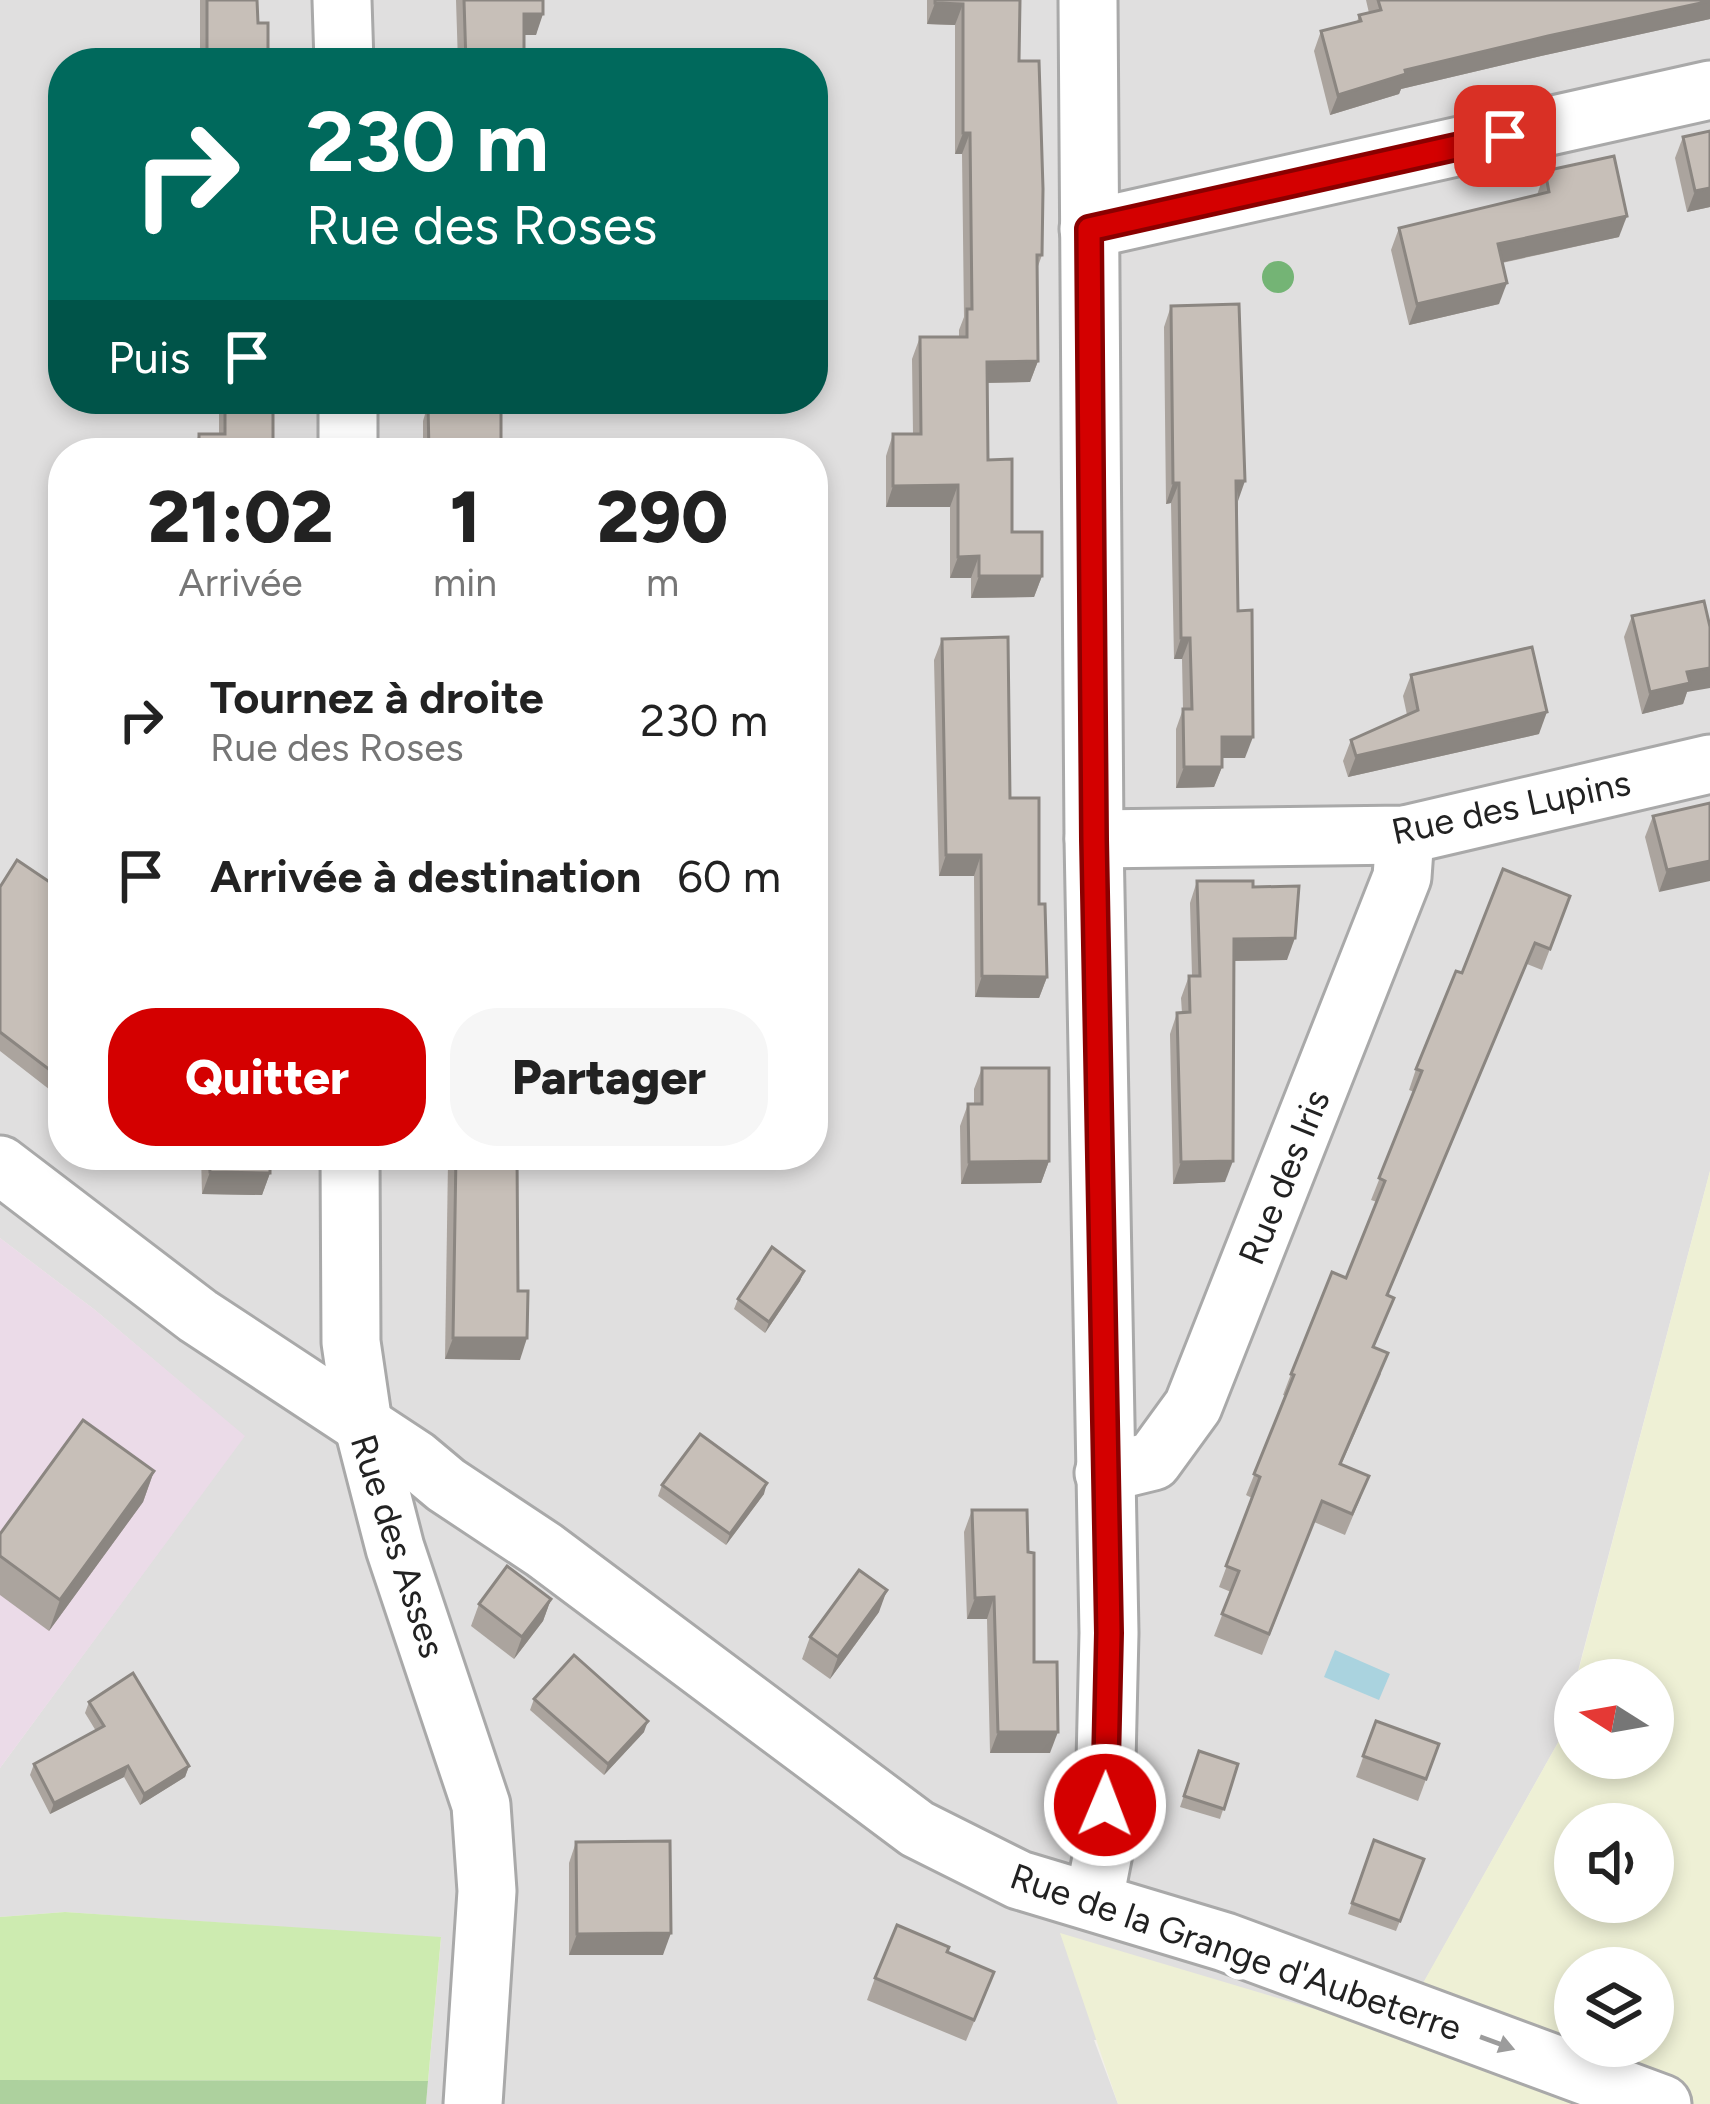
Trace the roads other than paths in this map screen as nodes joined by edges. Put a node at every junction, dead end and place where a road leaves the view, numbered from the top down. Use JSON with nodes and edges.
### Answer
{"nodes":[{"id":1,"x":342,"y":0,"type":"edge"},
{"id":2,"x":1088,"y":0,"type":"edge"},
{"id":3,"x":344,"y":48,"type":"edge"},
{"id":4,"x":1710,"y":90,"type":"edge"},
{"id":5,"x":1089,"y":229,"type":"junction"},
{"id":6,"x":1710,"y":764,"type":"edge"},
{"id":7,"x":1405,"y":835,"type":"junction"},
{"id":8,"x":1094,"y":839,"type":"junction"},
{"id":9,"x":0,"y":1165,"type":"edge"},
{"id":10,"x":350,"y":1170,"type":"edge"},
{"id":11,"x":363,"y":1424,"type":"junction"},
{"id":12,"x":1104,"y":1473,"type":"junction"},
{"id":13,"x":1094,"y":1899,"type":"junction"},
{"id":14,"x":473,"y":2104,"type":"edge"},
{"id":15,"x":1662,"y":2104,"type":"edge"}],
"edges":[{"from":1,"to":3,"type":"street"},
{"from":2,"to":5,"type":"street"},
{"from":4,"to":5,"type":"street"},
{"from":5,"to":8,"type":"street"},
{"from":6,"to":7,"type":"street","name":"Rue des Lupins"},
{"from":7,"to":8,"type":"street","name":"Rue des Lupins"},
{"from":7,"to":12,"type":"street","name":"Rue des Iris"},
{"from":8,"to":12,"type":"street"},
{"from":9,"to":11,"type":"street","name":"Rue des Asses"},
{"from":10,"to":11,"type":"street"},
{"from":11,"to":13,"type":"street","name":"Rue de la Grange d'Aubeterre"},
{"from":11,"to":14,"type":"street","name":"Rue des Asses"},
{"from":12,"to":13,"type":"street"},
{"from":13,"to":15,"type":"street","name":"Rue de la Grange d'Aubeterre","one_way":true}]}
